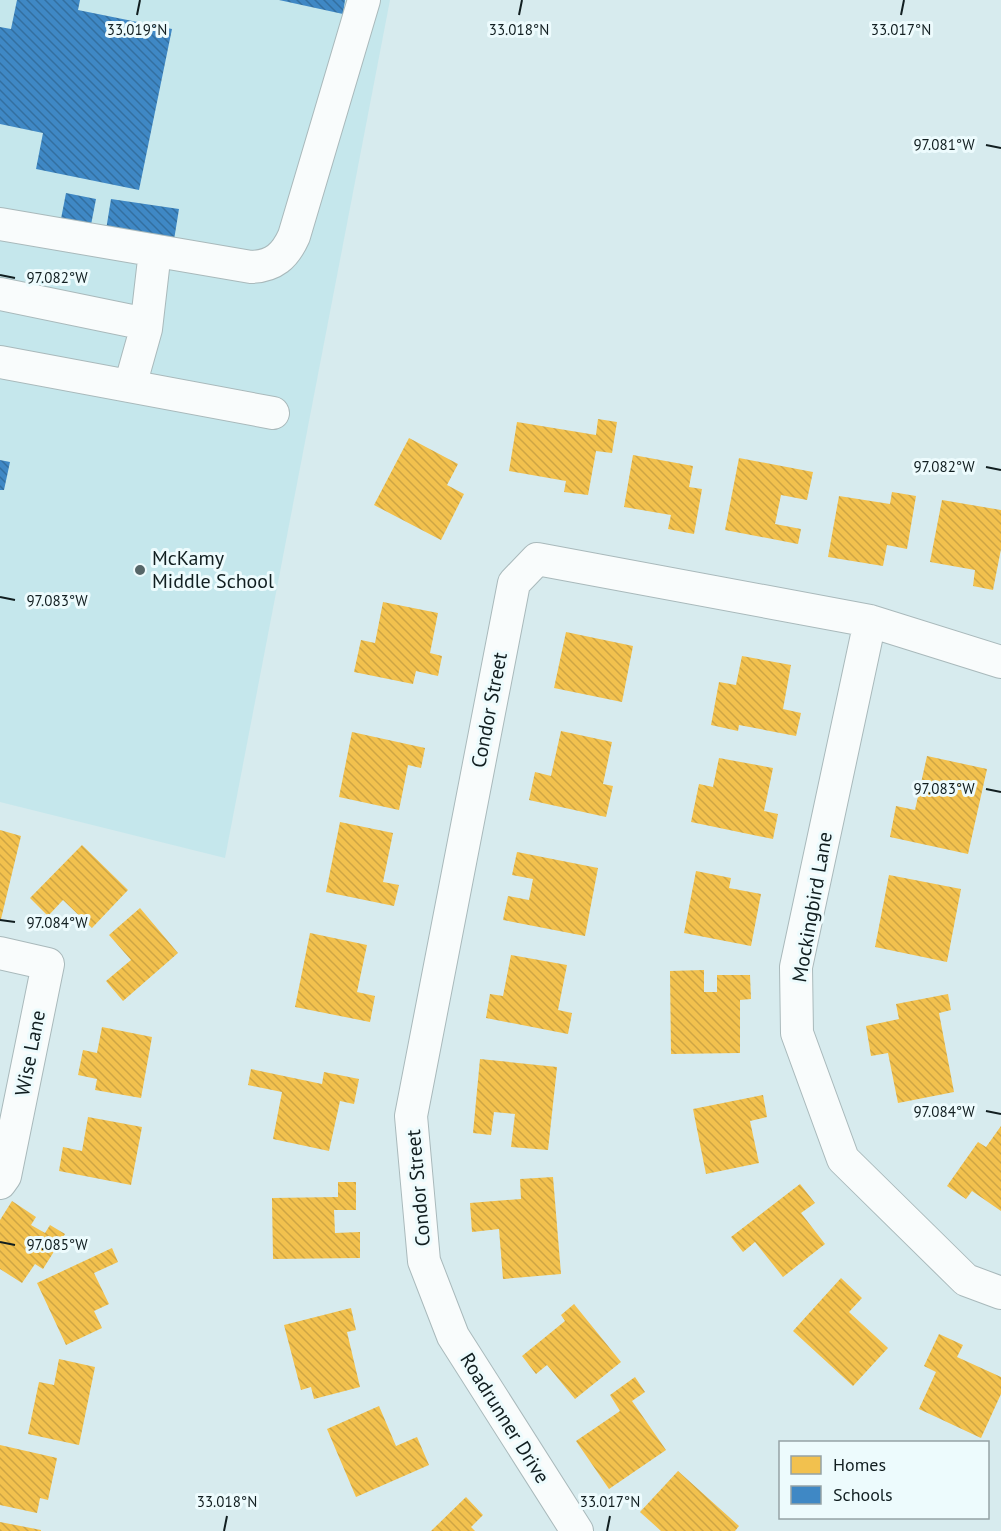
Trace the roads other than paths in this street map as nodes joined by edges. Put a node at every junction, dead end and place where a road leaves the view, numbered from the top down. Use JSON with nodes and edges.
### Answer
{"nodes":[{"id":1,"x":364,"y":0,"type":"edge"},
{"id":2,"x":0,"y":224,"type":"edge"},
{"id":3,"x":155,"y":251,"type":"junction"},
{"id":4,"x":0,"y":294,"type":"edge"},
{"id":5,"x":146,"y":324,"type":"junction"},
{"id":6,"x":0,"y":362,"type":"edge"},
{"id":7,"x":130,"y":386,"type":"junction"},
{"id":8,"x":273,"y":413,"type":"dead end"},
{"id":9,"x":870,"y":621,"type":"junction"},
{"id":10,"x":1001,"y":662,"type":"edge"},
{"id":11,"x":0,"y":953,"type":"edge"},
{"id":12,"x":2,"y":1180,"type":"edge"},
{"id":13,"x":1001,"y":1293,"type":"edge"},
{"id":14,"x":453,"y":1336,"type":"joint"},
{"id":15,"x":577,"y":1531,"type":"edge"}],
"edges":[{"from":1,"to":3,"type":"street"},
{"from":2,"to":3,"type":"street"},
{"from":3,"to":5,"type":"street"},
{"from":4,"to":5,"type":"street"},
{"from":5,"to":7,"type":"street"},
{"from":6,"to":7,"type":"street"},
{"from":7,"to":8,"type":"street"},
{"from":9,"to":10,"type":"street","name":"Condor Street"},
{"from":9,"to":13,"type":"street","name":"Mockingbird Lane"},
{"from":9,"to":14,"type":"street","name":"Condor Street"},
{"from":11,"to":12,"type":"street","name":"Wise Lane"},
{"from":14,"to":15,"type":"street","name":"Roadrunner Drive"}]}
